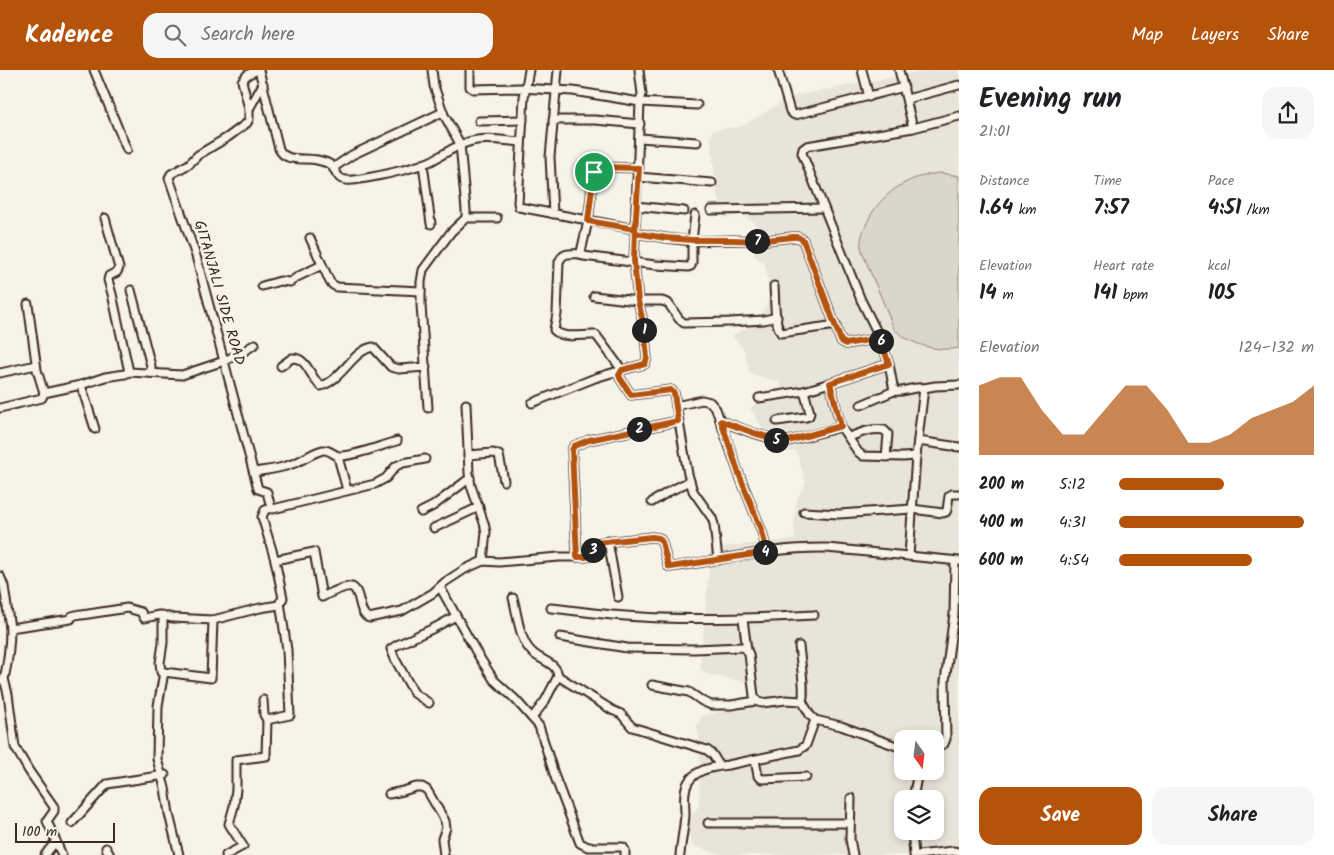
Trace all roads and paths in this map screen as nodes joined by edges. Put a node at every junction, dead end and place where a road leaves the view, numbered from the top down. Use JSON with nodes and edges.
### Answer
{"nodes":[{"id":1,"x":94,"y":70,"type":"edge"},
{"id":2,"x":258,"y":70,"type":"edge"},
{"id":3,"x":432,"y":70,"type":"edge"},
{"id":4,"x":470,"y":70,"type":"edge"},
{"id":5,"x":529,"y":70,"type":"edge"},
{"id":6,"x":558,"y":70,"type":"edge"},
{"id":7,"x":639,"y":70,"type":"edge"},
{"id":8,"x":778,"y":70,"type":"edge"},
{"id":9,"x":862,"y":70,"type":"edge"},
{"id":10,"x":899,"y":70,"type":"edge"},
{"id":11,"x":263,"y":84,"type":"junction"},
{"id":12,"x":959,"y":85,"type":"edge"},
{"id":13,"x":904,"y":87,"type":"junction"},
{"id":14,"x":526,"y":89,"type":"junction"},
{"id":15,"x":556,"y":91,"type":"junction"},
{"id":16,"x":870,"y":96,"type":"junction"},
{"id":17,"x":907,"y":99,"type":"junction"},
{"id":18,"x":640,"y":102,"type":"junction"},
{"id":19,"x":697,"y":105,"type":"dead end"},
{"id":20,"x":249,"y":108,"type":"junction"},
{"id":21,"x":443,"y":112,"type":"junction"},
{"id":22,"x":959,"y":116,"type":"edge"},
{"id":23,"x":523,"y":120,"type":"junction"},
{"id":24,"x":553,"y":120,"type":"junction"},
{"id":25,"x":479,"y":121,"type":"dead end"},
{"id":26,"x":640,"y":124,"type":"junction"},
{"id":27,"x":913,"y":128,"type":"junction"},
{"id":28,"x":639,"y":138,"type":"junction"},
{"id":29,"x":521,"y":142,"type":"junction"},
{"id":30,"x":697,"y":142,"type":"dead end"},
{"id":31,"x":460,"y":144,"type":"junction"},
{"id":32,"x":127,"y":150,"type":"dead end"},
{"id":33,"x":423,"y":164,"type":"junction"},
{"id":34,"x":333,"y":168,"type":"junction"},
{"id":35,"x":639,"y":168,"type":"junction"},
{"id":36,"x":638,"y":177,"type":"junction"},
{"id":37,"x":712,"y":183,"type":"dead end"},
{"id":38,"x":636,"y":206,"type":"junction"},
{"id":39,"x":824,"y":208,"type":"junction"},
{"id":40,"x":711,"y":210,"type":"dead end"},
{"id":41,"x":684,"y":211,"type":"dead end"},
{"id":42,"x":553,"y":214,"type":"junction"},
{"id":43,"x":695,"y":215,"type":"dead end"},
{"id":44,"x":105,"y":218,"type":"dead end"},
{"id":45,"x":466,"y":218,"type":"junction"},
{"id":46,"x":497,"y":218,"type":"dead end"},
{"id":47,"x":588,"y":221,"type":"junction"},
{"id":48,"x":431,"y":224,"type":"dead end"},
{"id":49,"x":635,"y":231,"type":"junction"},
{"id":50,"x":310,"y":238,"type":"dead end"},
{"id":51,"x":692,"y":240,"type":"junction"},
{"id":52,"x":582,"y":254,"type":"junction"},
{"id":53,"x":634,"y":261,"type":"junction"},
{"id":54,"x":322,"y":265,"type":"junction"},
{"id":55,"x":262,"y":286,"type":"dead end"},
{"id":56,"x":774,"y":286,"type":"dead end"},
{"id":57,"x":131,"y":290,"type":"dead end"},
{"id":58,"x":421,"y":291,"type":"junction"},
{"id":59,"x":594,"y":296,"type":"dead end"},
{"id":60,"x":638,"y":301,"type":"junction"},
{"id":61,"x":28,"y":304,"type":"dead end"},
{"id":62,"x":777,"y":317,"type":"junction"},
{"id":63,"x":836,"y":325,"type":"junction"},
{"id":64,"x":880,"y":338,"type":"junction"},
{"id":65,"x":255,"y":344,"type":"dead end"},
{"id":66,"x":224,"y":361,"type":"junction"},
{"id":67,"x":889,"y":364,"type":"junction"},
{"id":68,"x":36,"y":365,"type":"junction"},
{"id":69,"x":281,"y":366,"type":"dead end"},
{"id":70,"x":426,"y":367,"type":"junction"},
{"id":71,"x":621,"y":371,"type":"junction"},
{"id":72,"x":129,"y":372,"type":"junction"},
{"id":73,"x":0,"y":373,"type":"edge"},
{"id":74,"x":151,"y":373,"type":"junction"},
{"id":75,"x":830,"y":383,"type":"junction"},
{"id":76,"x":81,"y":384,"type":"junction"},
{"id":77,"x":959,"y":385,"type":"edge"},
{"id":78,"x":924,"y":388,"type":"junction"},
{"id":79,"x":804,"y":391,"type":"junction"},
{"id":80,"x":894,"y":391,"type":"junction"},
{"id":81,"x":44,"y":392,"type":"junction"},
{"id":82,"x":759,"y":398,"type":"dead end"},
{"id":83,"x":532,"y":403,"type":"dead end"},
{"id":84,"x":466,"y":404,"type":"dead end"},
{"id":85,"x":860,"y":405,"type":"dead end"},
{"id":86,"x":676,"y":406,"type":"junction"},
{"id":87,"x":0,"y":408,"type":"edge"},
{"id":88,"x":428,"y":408,"type":"dead end"},
{"id":89,"x":678,"y":421,"type":"junction"},
{"id":90,"x":721,"y":421,"type":"junction"},
{"id":91,"x":777,"y":421,"type":"dead end"},
{"id":92,"x":841,"y":426,"type":"junction"},
{"id":93,"x":95,"y":429,"type":"dead end"},
{"id":94,"x":849,"y":437,"type":"junction"},
{"id":95,"x":396,"y":441,"type":"dead end"},
{"id":96,"x":918,"y":441,"type":"junction"},
{"id":97,"x":959,"y":447,"type":"edge"},
{"id":98,"x":468,"y":455,"type":"junction"},
{"id":99,"x":916,"y":456,"type":"junction"},
{"id":100,"x":338,"y":457,"type":"junction"},
{"id":101,"x":886,"y":457,"type":"junction"},
{"id":102,"x":425,"y":459,"type":"dead end"},
{"id":103,"x":254,"y":472,"type":"junction"},
{"id":104,"x":470,"y":478,"type":"junction"},
{"id":105,"x":504,"y":480,"type":"dead end"},
{"id":106,"x":690,"y":481,"type":"junction"},
{"id":107,"x":347,"y":490,"type":"junction"},
{"id":108,"x":959,"y":494,"type":"edge"},
{"id":109,"x":652,"y":502,"type":"dead end"},
{"id":110,"x":479,"y":507,"type":"junction"},
{"id":111,"x":271,"y":508,"type":"junction"},
{"id":112,"x":912,"y":509,"type":"junction"},
{"id":113,"x":421,"y":512,"type":"dead end"},
{"id":114,"x":804,"y":512,"type":"dead end"},
{"id":115,"x":434,"y":528,"type":"dead end"},
{"id":116,"x":608,"y":541,"type":"junction"},
{"id":117,"x":767,"y":552,"type":"junction"},
{"id":118,"x":909,"y":556,"type":"junction"},
{"id":119,"x":577,"y":557,"type":"junction"},
{"id":120,"x":274,"y":560,"type":"junction"},
{"id":121,"x":718,"y":560,"type":"junction"},
{"id":122,"x":483,"y":561,"type":"junction"},
{"id":123,"x":957,"y":561,"type":"edge"},
{"id":124,"x":0,"y":576,"type":"edge"},
{"id":125,"x":440,"y":587,"type":"junction"},
{"id":126,"x":618,"y":597,"type":"dead end"},
{"id":127,"x":513,"y":598,"type":"dead end"},
{"id":128,"x":280,"y":602,"type":"junction"},
{"id":129,"x":551,"y":608,"type":"dead end"},
{"id":130,"x":957,"y":611,"type":"edge"},
{"id":131,"x":163,"y":615,"type":"junction"},
{"id":132,"x":814,"y":615,"type":"dead end"},
{"id":133,"x":456,"y":616,"type":"junction"},
{"id":134,"x":743,"y":619,"type":"junction"},
{"id":135,"x":213,"y":620,"type":"junction"},
{"id":136,"x":10,"y":628,"type":"junction"},
{"id":137,"x":560,"y":637,"type":"dead end"},
{"id":138,"x":950,"y":645,"type":"junction"},
{"id":139,"x":798,"y":646,"type":"dead end"},
{"id":140,"x":959,"y":646,"type":"edge"},
{"id":141,"x":747,"y":650,"type":"junction"},
{"id":142,"x":164,"y":672,"type":"junction"},
{"id":143,"x":558,"y":676,"type":"junction"},
{"id":144,"x":2,"y":680,"type":"edge"},
{"id":145,"x":652,"y":685,"type":"dead end"},
{"id":146,"x":263,"y":700,"type":"dead end"},
{"id":147,"x":756,"y":701,"type":"junction"},
{"id":148,"x":802,"y":702,"type":"junction"},
{"id":149,"x":429,"y":703,"type":"dead end"},
{"id":150,"x":532,"y":718,"type":"junction"},
{"id":151,"x":267,"y":720,"type":"junction"},
{"id":152,"x":815,"y":720,"type":"junction"},
{"id":153,"x":944,"y":744,"type":"edge"},
{"id":154,"x":894,"y":745,"type":"edge"},
{"id":155,"x":754,"y":760,"type":"junction"},
{"id":156,"x":718,"y":765,"type":"junction"},
{"id":157,"x":163,"y":776,"type":"junction"},
{"id":158,"x":806,"y":777,"type":"dead end"},
{"id":159,"x":389,"y":794,"type":"dead end"},
{"id":160,"x":851,"y":798,"type":"dead end"},
{"id":161,"x":72,"y":823,"type":"dead end"},
{"id":162,"x":708,"y":823,"type":"dead end"},
{"id":163,"x":850,"y":823,"type":"junction"},
{"id":164,"x":913,"y":840,"type":"edge"},
{"id":165,"x":56,"y":841,"type":"junction"},
{"id":166,"x":106,"y":848,"type":"dead end"},
{"id":167,"x":959,"y":852,"type":"edge"},
{"id":168,"x":943,"y":853,"type":"edge"},
{"id":169,"x":44,"y":855,"type":"edge"},
{"id":170,"x":62,"y":855,"type":"edge"},
{"id":171,"x":110,"y":855,"type":"edge"},
{"id":172,"x":179,"y":855,"type":"edge"},
{"id":173,"x":226,"y":855,"type":"edge"},
{"id":174,"x":444,"y":855,"type":"edge"},
{"id":175,"x":625,"y":855,"type":"edge"},
{"id":176,"x":680,"y":855,"type":"edge"},
{"id":177,"x":853,"y":855,"type":"edge"},
{"id":178,"x":914,"y":855,"type":"edge"},
{"id":179,"x":918,"y":855,"type":"edge"}],
"edges":[{"from":1,"to":32,"type":"street"},
{"from":2,"to":11,"type":"street"},
{"from":2,"to":20,"type":"street"},
{"from":3,"to":21,"type":"street"},
{"from":4,"to":14,"type":"street"},
{"from":5,"to":14,"type":"street"},
{"from":6,"to":15,"type":"street"},
{"from":7,"to":18,"type":"street"},
{"from":8,"to":16,"type":"street"},
{"from":9,"to":16,"type":"street"},
{"from":10,"to":13,"type":"street"},
{"from":11,"to":20,"type":"street"},
{"from":11,"to":34,"type":"street"},
{"from":12,"to":17,"type":"street"},
{"from":13,"to":16,"type":"street"},
{"from":13,"to":17,"type":"street"},
{"from":14,"to":15,"type":"street"},
{"from":14,"to":23,"type":"street"},
{"from":15,"to":18,"type":"street"},
{"from":15,"to":24,"type":"street"},
{"from":17,"to":27,"type":"street"},
{"from":18,"to":19,"type":"street"},
{"from":18,"to":26,"type":"street"},
{"from":20,"to":66,"type":"street","name":"GITANJALI SIDE ROAD"},
{"from":21,"to":31,"type":"street"},
{"from":21,"to":34,"type":"street"},
{"from":22,"to":27,"type":"street"},
{"from":23,"to":25,"type":"street"},
{"from":23,"to":29,"type":"street"},
{"from":24,"to":26,"type":"street"},
{"from":24,"to":42,"type":"street"},
{"from":26,"to":28,"type":"street"},
{"from":27,"to":39,"type":"street"},
{"from":28,"to":30,"type":"street"},
{"from":28,"to":35,"type":"street"},
{"from":29,"to":31,"type":"street"},
{"from":29,"to":42,"type":"street"},
{"from":31,"to":33,"type":"street"},
{"from":31,"to":45,"type":"street"},
{"from":33,"to":34,"type":"street"},
{"from":33,"to":48,"type":"street"},
{"from":35,"to":36,"type":"street"},
{"from":35,"to":47,"type":"street"},
{"from":36,"to":37,"type":"street"},
{"from":36,"to":38,"type":"street"},
{"from":38,"to":41,"type":"street"},
{"from":38,"to":49,"type":"street"},
{"from":39,"to":40,"type":"street"},
{"from":39,"to":64,"type":"street"},
{"from":42,"to":47,"type":"street"},
{"from":43,"to":51,"type":"street"},
{"from":44,"to":72,"type":"street"},
{"from":45,"to":46,"type":"street"},
{"from":45,"to":58,"type":"street"},
{"from":47,"to":49,"type":"street"},
{"from":47,"to":52,"type":"street"},
{"from":49,"to":51,"type":"street"},
{"from":49,"to":53,"type":"street"},
{"from":50,"to":54,"type":"street"},
{"from":51,"to":53,"type":"street"},
{"from":51,"to":63,"type":"street"},
{"from":52,"to":53,"type":"street"},
{"from":52,"to":71,"type":"street"},
{"from":53,"to":60,"type":"street"},
{"from":54,"to":55,"type":"street"},
{"from":54,"to":58,"type":"street"},
{"from":56,"to":62,"type":"street"},
{"from":57,"to":74,"type":"street"},
{"from":58,"to":70,"type":"street"},
{"from":59,"to":60,"type":"street"},
{"from":60,"to":62,"type":"street"},
{"from":60,"to":71,"type":"street"},
{"from":61,"to":68,"type":"street"},
{"from":62,"to":63,"type":"street"},
{"from":63,"to":64,"type":"street"},
{"from":64,"to":67,"type":"street"},
{"from":65,"to":66,"type":"street"},
{"from":66,"to":74,"type":"street"},
{"from":66,"to":103,"type":"street","name":"GITANJALI SIDE ROAD"},
{"from":67,"to":75,"type":"street"},
{"from":67,"to":80,"type":"street"},
{"from":68,"to":73,"type":"street"},
{"from":68,"to":81,"type":"street"},
{"from":69,"to":70,"type":"street"},
{"from":70,"to":88,"type":"street"},
{"from":71,"to":83,"type":"street"},
{"from":71,"to":86,"type":"street"},
{"from":72,"to":74,"type":"street"},
{"from":72,"to":76,"type":"street"},
{"from":75,"to":79,"type":"street"},
{"from":75,"to":92,"type":"street"},
{"from":76,"to":81,"type":"street"},
{"from":76,"to":93,"type":"street"},
{"from":77,"to":78,"type":"street"},
{"from":78,"to":80,"type":"street"},
{"from":78,"to":96,"type":"street"},
{"from":79,"to":82,"type":"street"},
{"from":79,"to":91,"type":"street"},
{"from":80,"to":85,"type":"street"},
{"from":81,"to":87,"type":"street"},
{"from":84,"to":98,"type":"street"},
{"from":86,"to":89,"type":"street"},
{"from":86,"to":90,"type":"street"},
{"from":89,"to":106,"type":"street"},
{"from":89,"to":119,"type":"street"},
{"from":90,"to":92,"type":"street"},
{"from":90,"to":117,"type":"street"},
{"from":92,"to":94,"type":"street"},
{"from":94,"to":101,"type":"street"},
{"from":94,"to":101,"type":"street"},
{"from":95,"to":100,"type":"street"},
{"from":96,"to":97,"type":"street"},
{"from":96,"to":99,"type":"street"},
{"from":98,"to":104,"type":"street"},
{"from":98,"to":105,"type":"street"},
{"from":99,"to":101,"type":"street"},
{"from":99,"to":112,"type":"street"},
{"from":100,"to":103,"type":"street"},
{"from":100,"to":107,"type":"street"},
{"from":102,"to":107,"type":"street"},
{"from":103,"to":111,"type":"street","name":"GITANJALI SIDE ROAD"},
{"from":104,"to":110,"type":"street"},
{"from":104,"to":113,"type":"street"},
{"from":106,"to":109,"type":"street"},
{"from":106,"to":121,"type":"street"},
{"from":107,"to":111,"type":"street"},
{"from":108,"to":112,"type":"street"},
{"from":110,"to":115,"type":"street"},
{"from":110,"to":122,"type":"street"},
{"from":111,"to":120,"type":"street"},
{"from":112,"to":114,"type":"street"},
{"from":112,"to":118,"type":"street"},
{"from":116,"to":119,"type":"street"},
{"from":116,"to":121,"type":"street"},
{"from":116,"to":126,"type":"street"},
{"from":117,"to":118,"type":"street"},
{"from":117,"to":121,"type":"street"},
{"from":118,"to":123,"type":"street"},
{"from":119,"to":122,"type":"street"},
{"from":120,"to":125,"type":"street"},
{"from":120,"to":128,"type":"street"},
{"from":122,"to":125,"type":"street"},
{"from":123,"to":130,"type":"street"},
{"from":124,"to":136,"type":"street"},
{"from":125,"to":133,"type":"street"},
{"from":127,"to":143,"type":"street"},
{"from":128,"to":135,"type":"street"},
{"from":128,"to":151,"type":"street"},
{"from":129,"to":134,"type":"street"},
{"from":130,"to":138,"type":"street"},
{"from":131,"to":135,"type":"street"},
{"from":131,"to":136,"type":"street"},
{"from":131,"to":142,"type":"street"},
{"from":132,"to":134,"type":"street"},
{"from":133,"to":149,"type":"street"},
{"from":133,"to":150,"type":"street"},
{"from":134,"to":141,"type":"street"},
{"from":135,"to":142,"type":"street"},
{"from":136,"to":144,"type":"street"},
{"from":137,"to":141,"type":"street"},
{"from":138,"to":140,"type":"street"},
{"from":138,"to":153,"type":"street"},
{"from":139,"to":148,"type":"street"},
{"from":141,"to":147,"type":"street"},
{"from":142,"to":157,"type":"street"},
{"from":143,"to":150,"type":"street"},
{"from":143,"to":156,"type":"street"},
{"from":144,"to":165,"type":"street"},
{"from":145,"to":147,"type":"street"},
{"from":146,"to":151,"type":"street"},
{"from":147,"to":148,"type":"street"},
{"from":148,"to":152,"type":"street"},
{"from":150,"to":175,"type":"street"},
{"from":151,"to":173,"type":"street"},
{"from":152,"to":154,"type":"street"},
{"from":152,"to":155,"type":"street"},
{"from":155,"to":156,"type":"street"},
{"from":155,"to":158,"type":"street"},
{"from":156,"to":176,"type":"street"},
{"from":157,"to":161,"type":"street"},
{"from":157,"to":172,"type":"street"},
{"from":159,"to":174,"type":"street"},
{"from":160,"to":163,"type":"street"},
{"from":162,"to":163,"type":"street"},
{"from":163,"to":177,"type":"street"},
{"from":164,"to":178,"type":"street"},
{"from":165,"to":169,"type":"street"},
{"from":165,"to":170,"type":"street"},
{"from":166,"to":171,"type":"street"},
{"from":167,"to":168,"type":"street"},
{"from":168,"to":179,"type":"street"}]}
